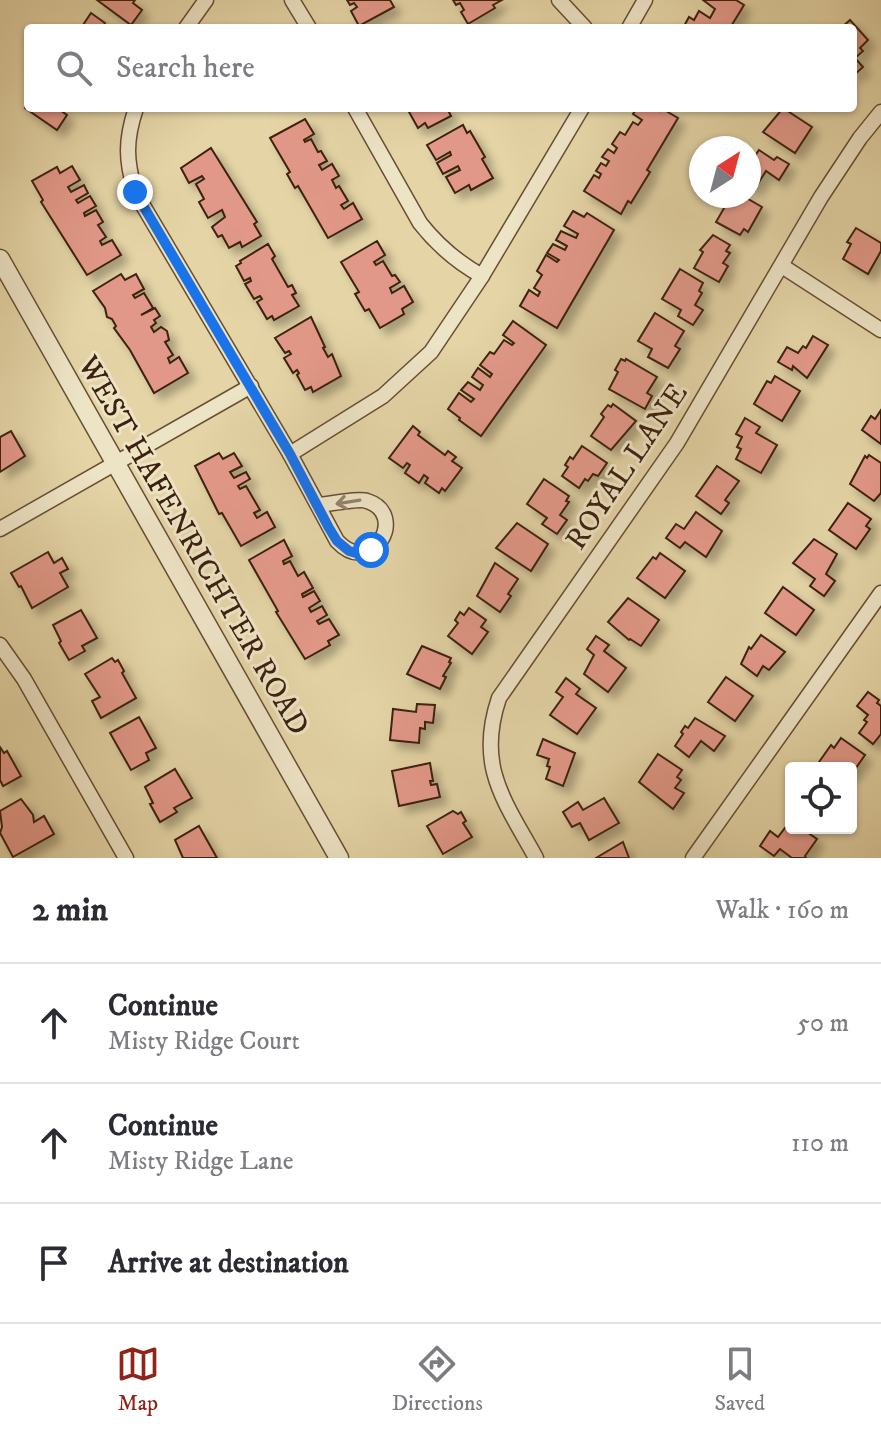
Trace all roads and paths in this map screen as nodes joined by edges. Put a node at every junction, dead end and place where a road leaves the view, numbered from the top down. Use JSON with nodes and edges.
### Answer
{"nodes":[{"id":1,"x":206,"y":0,"type":"edge"},
{"id":2,"x":292,"y":0,"type":"edge"},
{"id":3,"x":559,"y":0,"type":"edge"},
{"id":4,"x":645,"y":0,"type":"edge"},
{"id":5,"x":189,"y":24,"type":"edge"},
{"id":6,"x":307,"y":24,"type":"edge"},
{"id":7,"x":581,"y":24,"type":"edge"},
{"id":8,"x":631,"y":24,"type":"edge"},
{"id":9,"x":135,"y":112,"type":"edge"},
{"id":10,"x":357,"y":112,"type":"edge"},
{"id":11,"x":580,"y":112,"type":"edge"},
{"id":12,"x":881,"y":112,"type":"edge"},
{"id":13,"x":0,"y":259,"type":"edge"},
{"id":14,"x":782,"y":266,"type":"junction"},
{"id":15,"x":482,"y":276,"type":"junction"},
{"id":16,"x":881,"y":330,"type":"edge"},
{"id":17,"x":251,"y":386,"type":"junction"},
{"id":18,"x":290,"y":454,"type":"junction"},
{"id":19,"x":116,"y":463,"type":"junction"},
{"id":20,"x":318,"y":505,"type":"junction"},
{"id":21,"x":0,"y":529,"type":"edge"},
{"id":22,"x":881,"y":593,"type":"edge"},
{"id":23,"x":0,"y":645,"type":"edge"},
{"id":24,"x":126,"y":858,"type":"edge"},
{"id":25,"x":339,"y":858,"type":"edge"},
{"id":26,"x":536,"y":858,"type":"edge"},
{"id":27,"x":693,"y":858,"type":"edge"}],
"edges":[{"from":1,"to":5,"type":"street"},
{"from":2,"to":6,"type":"street"},
{"from":3,"to":7,"type":"street"},
{"from":4,"to":8,"type":"street"},
{"from":9,"to":17,"type":"street"},
{"from":10,"to":15,"type":"street"},
{"from":11,"to":15,"type":"street"},
{"from":12,"to":14,"type":"street","name":"ROYAL LANE"},
{"from":13,"to":19,"type":"street","name":"WEST HAFENRICHTER ROAD"},
{"from":14,"to":16,"type":"street"},
{"from":14,"to":26,"type":"street","name":"ROYAL LANE"},
{"from":15,"to":18,"type":"street"},
{"from":17,"to":18,"type":"street"},
{"from":17,"to":19,"type":"street"},
{"from":18,"to":20,"type":"street"},
{"from":19,"to":21,"type":"street"},
{"from":19,"to":25,"type":"street","name":"WEST HAFENRICHTER ROAD"},
{"from":20,"to":20,"type":"street","one_way":true},
{"from":22,"to":27,"type":"street"},
{"from":23,"to":24,"type":"street"}]}
